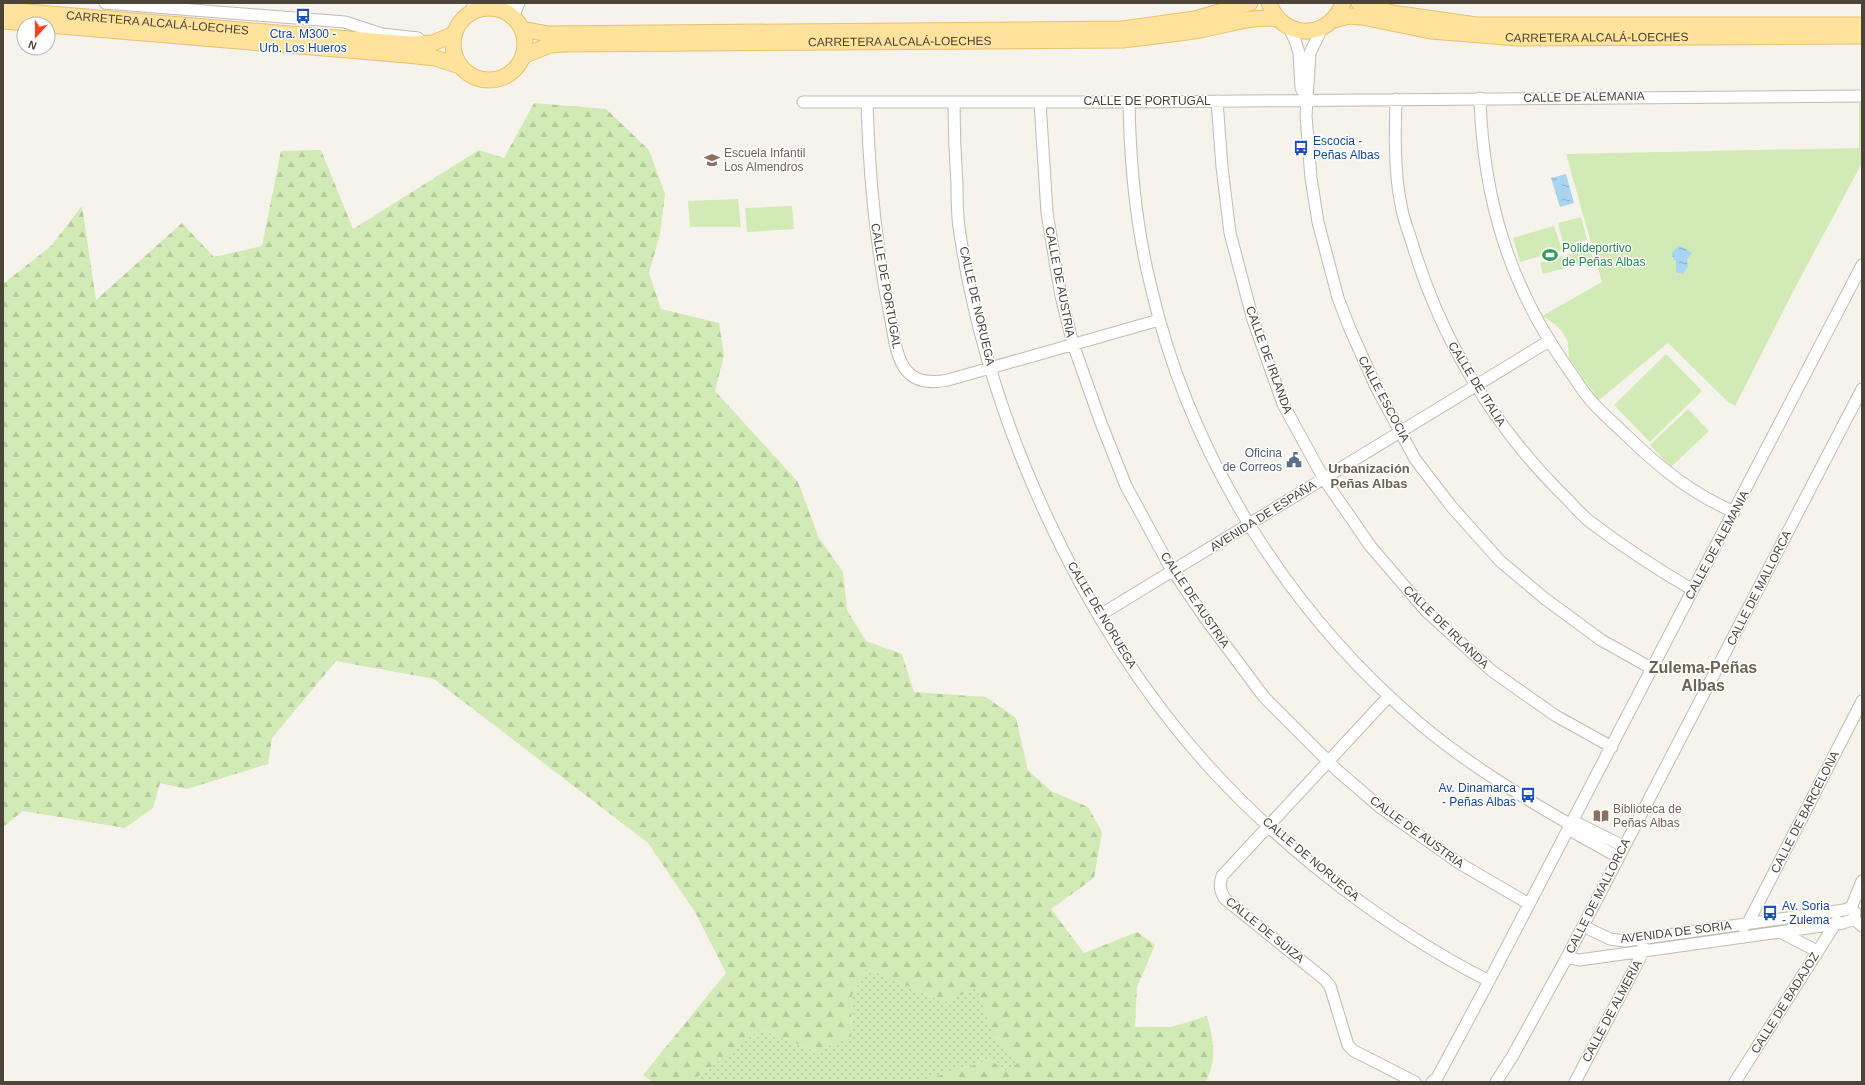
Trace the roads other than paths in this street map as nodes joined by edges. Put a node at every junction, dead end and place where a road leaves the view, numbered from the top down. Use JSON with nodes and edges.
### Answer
{"nodes":[{"id":1,"x":105,"y":3,"type":"edge"},
{"id":2,"x":519,"y":3,"type":"edge"},
{"id":3,"x":1250,"y":3,"type":"edge"},
{"id":4,"x":1269,"y":3,"type":"edge"},
{"id":5,"x":1343,"y":3,"type":"edge"},
{"id":6,"x":1359,"y":3,"type":"edge"},
{"id":7,"x":152,"y":5,"type":"edge"},
{"id":8,"x":233,"y":8,"type":"edge"},
{"id":9,"x":473,"y":8,"type":"edge"},
{"id":10,"x":3,"y":10,"type":"edge"},
{"id":11,"x":505,"y":12,"type":"edge"},
{"id":12,"x":3,"y":21,"type":"edge"},
{"id":13,"x":16,"y":22,"type":"edge"},
{"id":14,"x":1283,"y":24,"type":"junction"},
{"id":15,"x":1328,"y":24,"type":"junction"},
{"id":16,"x":1862,"y":25,"type":"edge"},
{"id":17,"x":56,"y":26,"type":"edge"},
{"id":18,"x":1862,"y":36,"type":"edge"},
{"id":19,"x":448,"y":37,"type":"junction"},
{"id":20,"x":523,"y":56,"type":"junction"},
{"id":21,"x":460,"y":66,"type":"junction"},
{"id":22,"x":1862,"y":96,"type":"edge"},
{"id":23,"x":1480,"y":98,"type":"junction"},
{"id":24,"x":1307,"y":99,"type":"junction"},
{"id":25,"x":1396,"y":99,"type":"junction"},
{"id":26,"x":1217,"y":101,"type":"junction"},
{"id":27,"x":802,"y":102,"type":"dead end"},
{"id":28,"x":1040,"y":102,"type":"junction"},
{"id":29,"x":1129,"y":102,"type":"junction"},
{"id":30,"x":866,"y":103,"type":"junction"},
{"id":31,"x":954,"y":103,"type":"junction"},
{"id":32,"x":1862,"y":265,"type":"edge"},
{"id":33,"x":1159,"y":320,"type":"junction"},
{"id":34,"x":1549,"y":341,"type":"junction"},
{"id":35,"x":1073,"y":344,"type":"junction"},
{"id":36,"x":990,"y":368,"type":"junction"},
{"id":37,"x":1476,"y":386,"type":"junction"},
{"id":38,"x":1862,"y":389,"type":"edge"},
{"id":39,"x":1400,"y":432,"type":"junction"},
{"id":40,"x":1324,"y":479,"type":"junction"},
{"id":41,"x":1734,"y":512,"type":"junction"},
{"id":42,"x":1249,"y":525,"type":"junction"},
{"id":43,"x":1173,"y":572,"type":"junction"},
{"id":44,"x":1693,"y":590,"type":"junction"},
{"id":45,"x":1100,"y":615,"type":"junction"},
{"id":46,"x":1651,"y":668,"type":"junction"},
{"id":47,"x":1389,"y":696,"type":"junction"},
{"id":48,"x":1862,"y":701,"type":"edge"},
{"id":49,"x":1612,"y":747,"type":"junction"},
{"id":50,"x":1328,"y":761,"type":"junction"},
{"id":51,"x":1571,"y":824,"type":"junction"},
{"id":52,"x":1269,"y":825,"type":"junction"},
{"id":53,"x":1623,"y":846,"type":"junction"},
{"id":54,"x":1618,"y":857,"type":"junction"},
{"id":55,"x":1862,"y":881,"type":"edge"},
{"id":56,"x":1529,"y":904,"type":"junction"},
{"id":57,"x":1852,"y":912,"type":"edge"},
{"id":58,"x":1748,"y":923,"type":"junction"},
{"id":59,"x":1835,"y":924,"type":"junction"},
{"id":60,"x":1583,"y":926,"type":"junction"},
{"id":61,"x":1780,"y":932,"type":"junction"},
{"id":62,"x":1759,"y":935,"type":"junction"},
{"id":63,"x":1642,"y":938,"type":"junction"},
{"id":64,"x":1733,"y":939,"type":"junction"},
{"id":65,"x":1643,"y":951,"type":"junction"},
{"id":66,"x":1817,"y":951,"type":"junction"},
{"id":67,"x":1567,"y":957,"type":"junction"},
{"id":68,"x":1489,"y":982,"type":"junction"},
{"id":69,"x":1415,"y":1082,"type":"edge"},
{"id":70,"x":1432,"y":1082,"type":"edge"},
{"id":71,"x":1496,"y":1082,"type":"edge"},
{"id":72,"x":1575,"y":1082,"type":"edge"},
{"id":73,"x":1735,"y":1082,"type":"edge"}],
"edges":[{"from":1,"to":7,"type":"street"},
{"from":2,"to":11,"type":"street"},
{"from":3,"to":11,"type":"main road","name":"CARRETERA ALCALÁ-LOECHES"},
{"from":4,"to":14,"type":"main road"},
{"from":5,"to":15,"type":"main road"},
{"from":6,"to":16,"type":"main road","name":"CARRETERA ALCALÁ-LOECHES"},
{"from":7,"to":8,"type":"street"},
{"from":8,"to":19,"type":"street"},
{"from":9,"to":11,"type":"main road"},
{"from":9,"to":19,"type":"main road"},
{"from":10,"to":19,"type":"main road","name":"CARRETERA ALCALÁ-LOECHES"},
{"from":11,"to":20,"type":"main road"},
{"from":12,"to":13,"type":"main road"},
{"from":14,"to":15,"type":"main road","name":"CARRETERA ALCALÁ-LOECHES"},
{"from":14,"to":20,"type":"main road","name":"CARRETERA ALCALÁ-LOECHES"},
{"from":14,"to":24,"type":"street","name":"CALLE ESCOCIA"},
{"from":15,"to":18,"type":"main road","name":"CARRETERA ALCALÁ-LOECHES"},
{"from":15,"to":24,"type":"street","name":"CALLE ESCOCIA"},
{"from":17,"to":21,"type":"main road","name":"CARRETERA ALCALÁ-LOECHES"},
{"from":19,"to":21,"type":"main road"},
{"from":20,"to":21,"type":"main road"},
{"from":22,"to":23,"type":"street","name":"CALLE DE ALEMANIA"},
{"from":23,"to":25,"type":"street","name":"CALLE DE ALEMANIA"},
{"from":23,"to":34,"type":"street"},
{"from":24,"to":25,"type":"street","name":"CALLE DE ALEMANIA"},
{"from":24,"to":26,"type":"street","name":"CALLE DE PORTUGAL"},
{"from":24,"to":39,"type":"street","name":"CALLE ESCOCIA"},
{"from":25,"to":37,"type":"street","name":"CALLE DE ITALIA"},
{"from":26,"to":29,"type":"street","name":"CALLE DE PORTUGAL"},
{"from":26,"to":40,"type":"street","name":"CALLE DE IRLANDA"},
{"from":27,"to":30,"type":"street","name":"CALLE DE PORTUGAL"},
{"from":28,"to":29,"type":"street","name":"CALLE DE PORTUGAL"},
{"from":28,"to":31,"type":"street","name":"CALLE DE PORTUGAL"},
{"from":28,"to":35,"type":"street","name":"CALLE DE AUSTRIA"},
{"from":29,"to":33,"type":"street"},
{"from":30,"to":31,"type":"street","name":"CALLE DE PORTUGAL"},
{"from":30,"to":36,"type":"street","name":"CALLE DE PORTUGAL"},
{"from":31,"to":36,"type":"street","name":"CALLE DE NORUEGA"},
{"from":32,"to":41,"type":"street","name":"CALLE DE ALEMANIA"},
{"from":33,"to":35,"type":"street","name":"CALLE DE PORTUGAL"},
{"from":33,"to":42,"type":"street"},
{"from":34,"to":37,"type":"street","name":"AVENIDA DE ESPAÑA"},
{"from":34,"to":41,"type":"street"},
{"from":35,"to":36,"type":"street","name":"CALLE DE PORTUGAL"},
{"from":35,"to":43,"type":"street","name":"CALLE DE AUSTRIA"},
{"from":36,"to":45,"type":"street","name":"CALLE DE NORUEGA"},
{"from":37,"to":39,"type":"street","name":"AVENIDA DE ESPAÑA"},
{"from":37,"to":44,"type":"street","name":"CALLE DE ITALIA"},
{"from":38,"to":53,"type":"street","name":"CALLE DE MALLORCA"},
{"from":39,"to":40,"type":"street","name":"AVENIDA DE ESPAÑA"},
{"from":39,"to":46,"type":"street","name":"CALLE ESCOCIA"},
{"from":40,"to":42,"type":"street","name":"AVENIDA DE ESPAÑA"},
{"from":40,"to":49,"type":"street","name":"CALLE DE IRLANDA"},
{"from":41,"to":44,"type":"street","name":"CALLE DE ALEMANIA"},
{"from":42,"to":43,"type":"street","name":"AVENIDA DE ESPAÑA"},
{"from":42,"to":47,"type":"street"},
{"from":43,"to":45,"type":"street","name":"AVENIDA DE ESPAÑA"},
{"from":43,"to":50,"type":"street","name":"CALLE DE AUSTRIA"},
{"from":44,"to":46,"type":"street","name":"CALLE DE ALEMANIA"},
{"from":45,"to":52,"type":"street","name":"CALLE DE NORUEGA"},
{"from":46,"to":49,"type":"street","name":"CALLE DE ALEMANIA"},
{"from":47,"to":50,"type":"street","name":"CALLE DE SUIZA"},
{"from":47,"to":51,"type":"street"},
{"from":48,"to":58,"type":"street","name":"CALLE DE BARCELONA"},
{"from":49,"to":51,"type":"street","name":"CALLE DE ALEMANIA"},
{"from":50,"to":52,"type":"street","name":"CALLE DE SUIZA"},
{"from":50,"to":56,"type":"street","name":"CALLE DE AUSTRIA"},
{"from":51,"to":53,"type":"street"},
{"from":51,"to":54,"type":"street"},
{"from":51,"to":56,"type":"street"},
{"from":52,"to":68,"type":"street","name":"CALLE DE NORUEGA"},
{"from":52,"to":69,"type":"street","name":"CALLE DE SUIZA"},
{"from":53,"to":54,"type":"street","name":"CALLE DE MALLORCA"},
{"from":54,"to":60,"type":"street","name":"CALLE DE MALLORCA"},
{"from":55,"to":57,"type":"street"},
{"from":56,"to":68,"type":"street"},
{"from":57,"to":58,"type":"street","name":"AVENIDA DE SORIA"},
{"from":57,"to":59,"type":"street"},
{"from":58,"to":62,"type":"street","name":"AVENIDA DE SORIA"},
{"from":58,"to":63,"type":"street","name":"AVENIDA DE SORIA"},
{"from":58,"to":64,"type":"street","name":"AVENIDA DE SORIA"},
{"from":59,"to":61,"type":"street","name":"AVENIDA DE SORIA"},
{"from":59,"to":66,"type":"street","name":"CALLE DE BADAJOZ"},
{"from":60,"to":63,"type":"street","name":"AVENIDA DE SORIA"},
{"from":60,"to":67,"type":"street","name":"CALLE DE MALLORCA"},
{"from":61,"to":62,"type":"street","name":"AVENIDA DE SORIA"},
{"from":61,"to":66,"type":"street"},
{"from":62,"to":64,"type":"street","name":"AVENIDA DE SORIA"},
{"from":63,"to":65,"type":"street","name":"CALLE DE ALMERÍA"},
{"from":64,"to":65,"type":"street","name":"AVENIDA DE SORIA"},
{"from":65,"to":67,"type":"street","name":"AVENIDA DE SORIA"},
{"from":65,"to":72,"type":"street","name":"CALLE DE ALMERÍA"},
{"from":66,"to":73,"type":"street","name":"CALLE DE BADAJOZ"},
{"from":67,"to":71,"type":"street","name":"CALLE DE MALLORCA"},
{"from":68,"to":70,"type":"street"}]}
